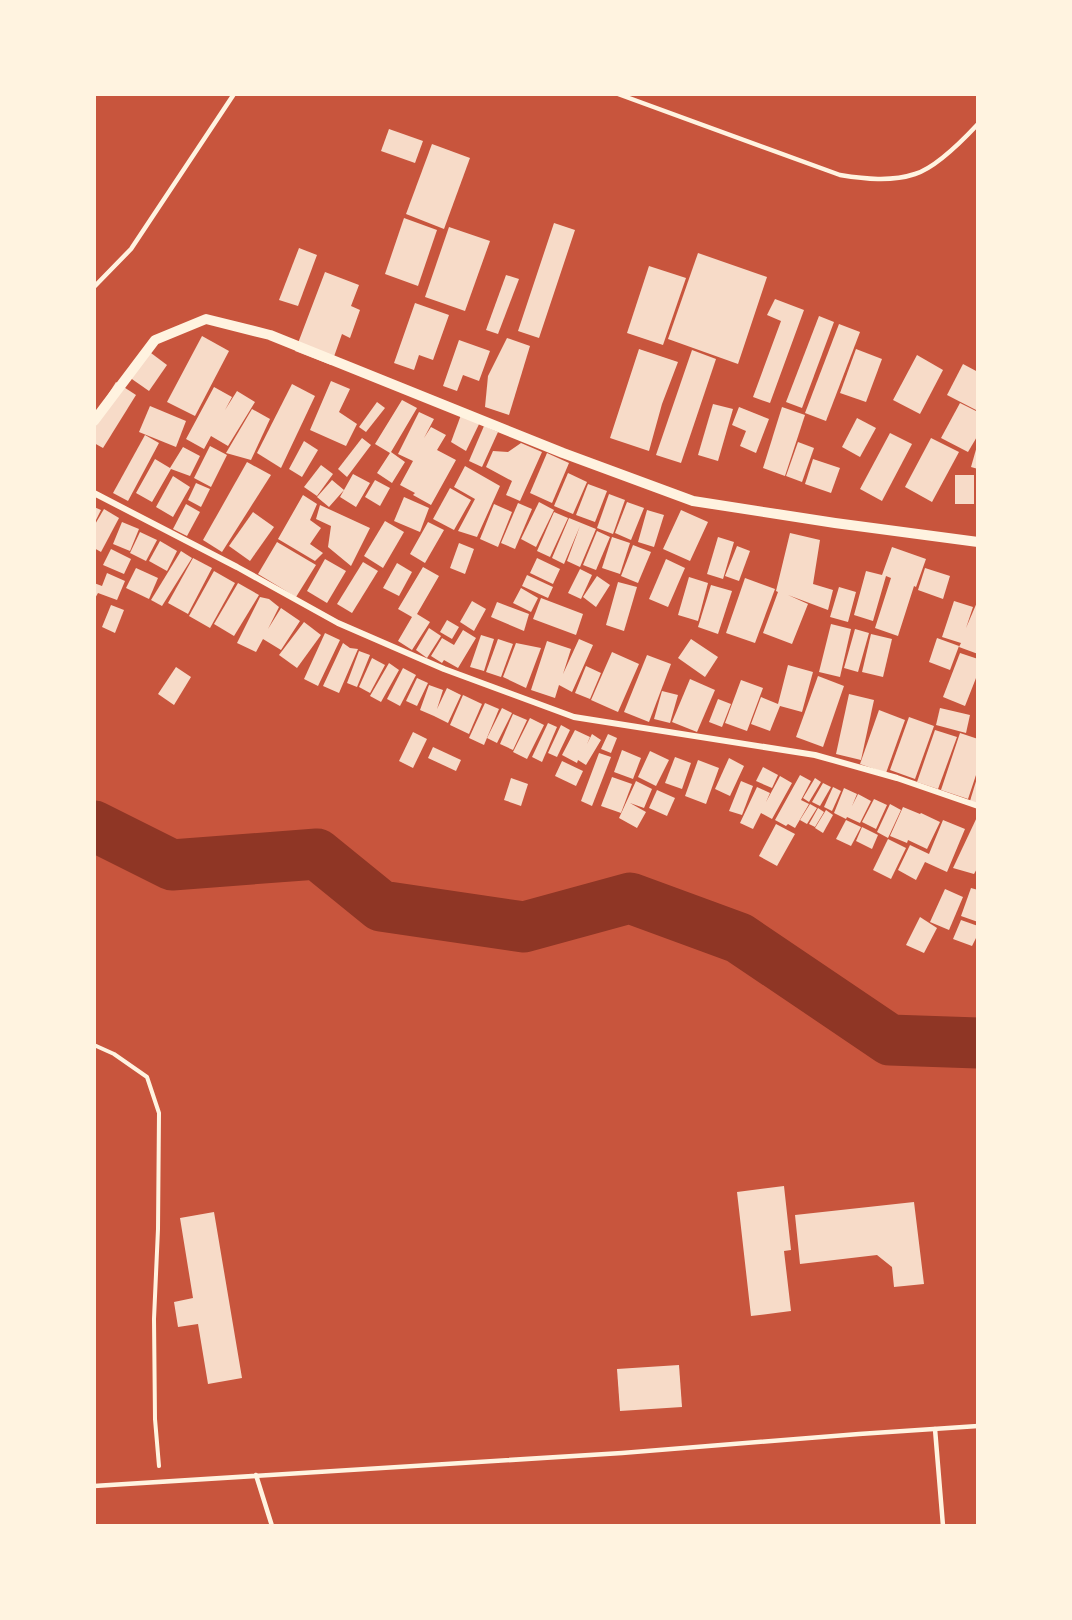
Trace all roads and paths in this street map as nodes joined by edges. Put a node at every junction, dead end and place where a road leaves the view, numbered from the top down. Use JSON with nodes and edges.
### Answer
{"nodes":[{"id":1,"x":234,"y":94,"type":"edge"},
{"id":2,"x":618,"y":94,"type":"edge"},
{"id":3,"x":978,"y":124,"type":"edge"},
{"id":4,"x":94,"y":287,"type":"edge"},
{"id":5,"x":94,"y":422,"type":"edge"},
{"id":6,"x":94,"y":493,"type":"edge"},
{"id":7,"x":978,"y":542,"type":"edge"},
{"id":8,"x":978,"y":806,"type":"edge"},
{"id":9,"x":94,"y":1045,"type":"edge"},
{"id":10,"x":978,"y":1426,"type":"edge"},
{"id":11,"x":935,"y":1429,"type":"junction"},
{"id":12,"x":256,"y":1475,"type":"junction"},
{"id":13,"x":160,"y":1482,"type":"junction"},
{"id":14,"x":94,"y":1486,"type":"edge"},
{"id":15,"x":272,"y":1526,"type":"edge"},
{"id":16,"x":943,"y":1526,"type":"edge"}],
"edges":[{"from":1,"to":4,"type":"lane"},
{"from":2,"to":3,"type":"lane"},
{"from":5,"to":7,"type":"street"},
{"from":6,"to":8,"type":"street"},
{"from":9,"to":13,"type":"path"},
{"from":10,"to":11,"type":"lane"},
{"from":11,"to":12,"type":"lane"},
{"from":11,"to":16,"type":"lane"},
{"from":12,"to":13,"type":"lane"},
{"from":12,"to":15,"type":"lane"},
{"from":13,"to":14,"type":"lane"}]}
